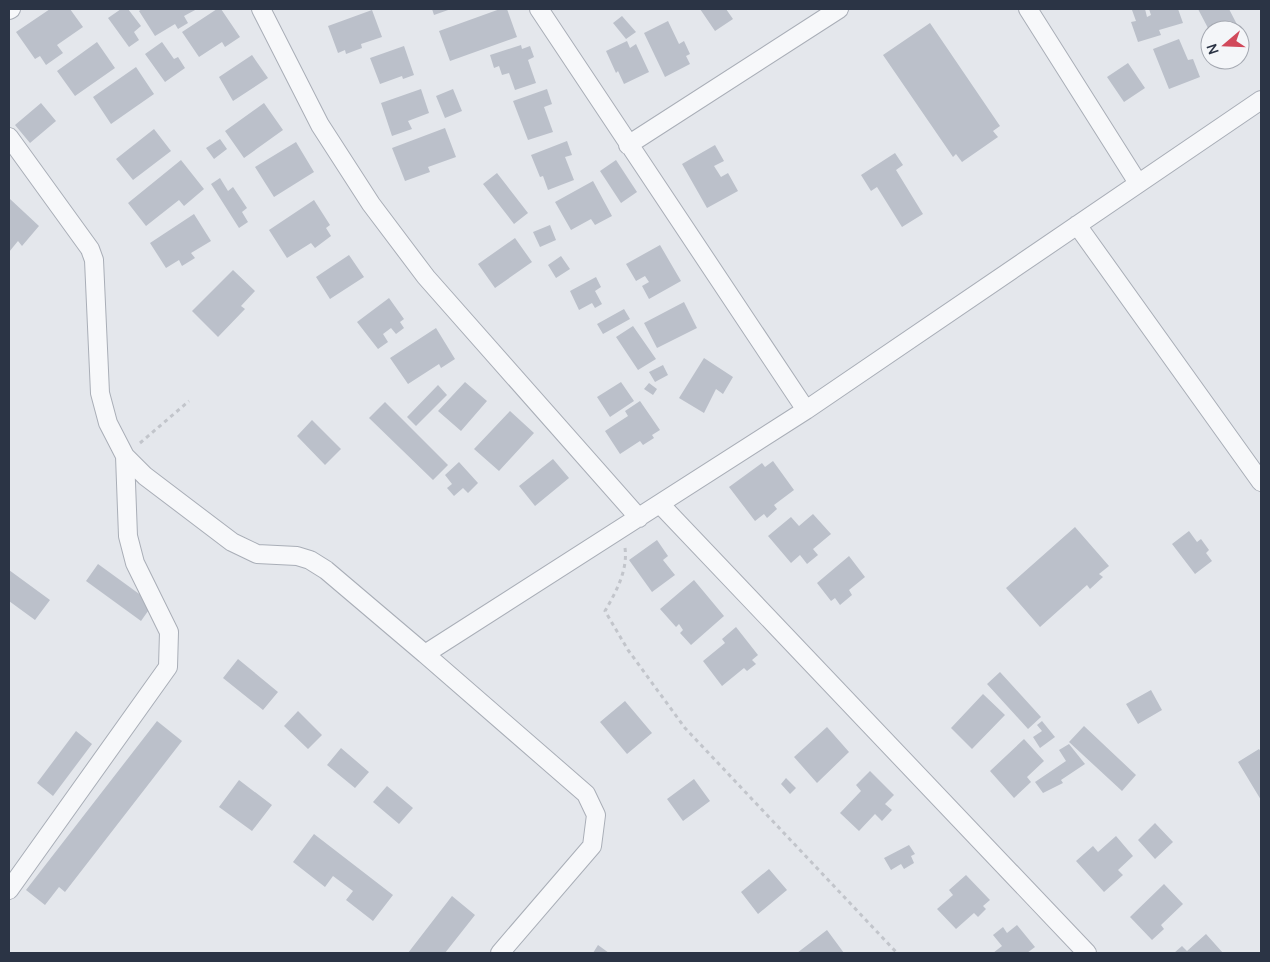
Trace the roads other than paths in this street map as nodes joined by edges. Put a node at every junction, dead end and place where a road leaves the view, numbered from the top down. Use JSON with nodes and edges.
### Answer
{"nodes":[{"id":1,"x":261,"y":9,"type":"edge"},
{"id":2,"x":539,"y":9,"type":"edge"},
{"id":3,"x":839,"y":9,"type":"edge"},
{"id":4,"x":1028,"y":9,"type":"edge"},
{"id":5,"x":1261,"y":100,"type":"edge"},
{"id":6,"x":9,"y":136,"type":"edge"},
{"id":7,"x":628,"y":145,"type":"junction"},
{"id":8,"x":1138,"y":183,"type":"junction"},
{"id":9,"x":1077,"y":225,"type":"junction"},
{"id":10,"x":806,"y":410,"type":"junction"},
{"id":11,"x":125,"y":456,"type":"junction"},
{"id":12,"x":1261,"y":482,"type":"edge"},
{"id":13,"x":660,"y":504,"type":"junction"},
{"id":14,"x":639,"y":518,"type":"junction"},
{"id":15,"x":425,"y":654,"type":"junction"},
{"id":16,"x":9,"y":890,"type":"edge"},
{"id":17,"x":500,"y":953,"type":"edge"},
{"id":18,"x":1088,"y":953,"type":"edge"}],
"edges":[{"from":1,"to":14,"type":"street"},
{"from":2,"to":7,"type":"street"},
{"from":3,"to":7,"type":"street"},
{"from":4,"to":8,"type":"street"},
{"from":5,"to":8,"type":"street"},
{"from":6,"to":11,"type":"street"},
{"from":7,"to":10,"type":"street"},
{"from":8,"to":9,"type":"street"},
{"from":9,"to":10,"type":"street"},
{"from":9,"to":12,"type":"street"},
{"from":10,"to":13,"type":"street"},
{"from":11,"to":15,"type":"street"},
{"from":11,"to":16,"type":"street"},
{"from":13,"to":14,"type":"street"},
{"from":13,"to":18,"type":"street"},
{"from":14,"to":15,"type":"street"},
{"from":15,"to":17,"type":"street"}]}
